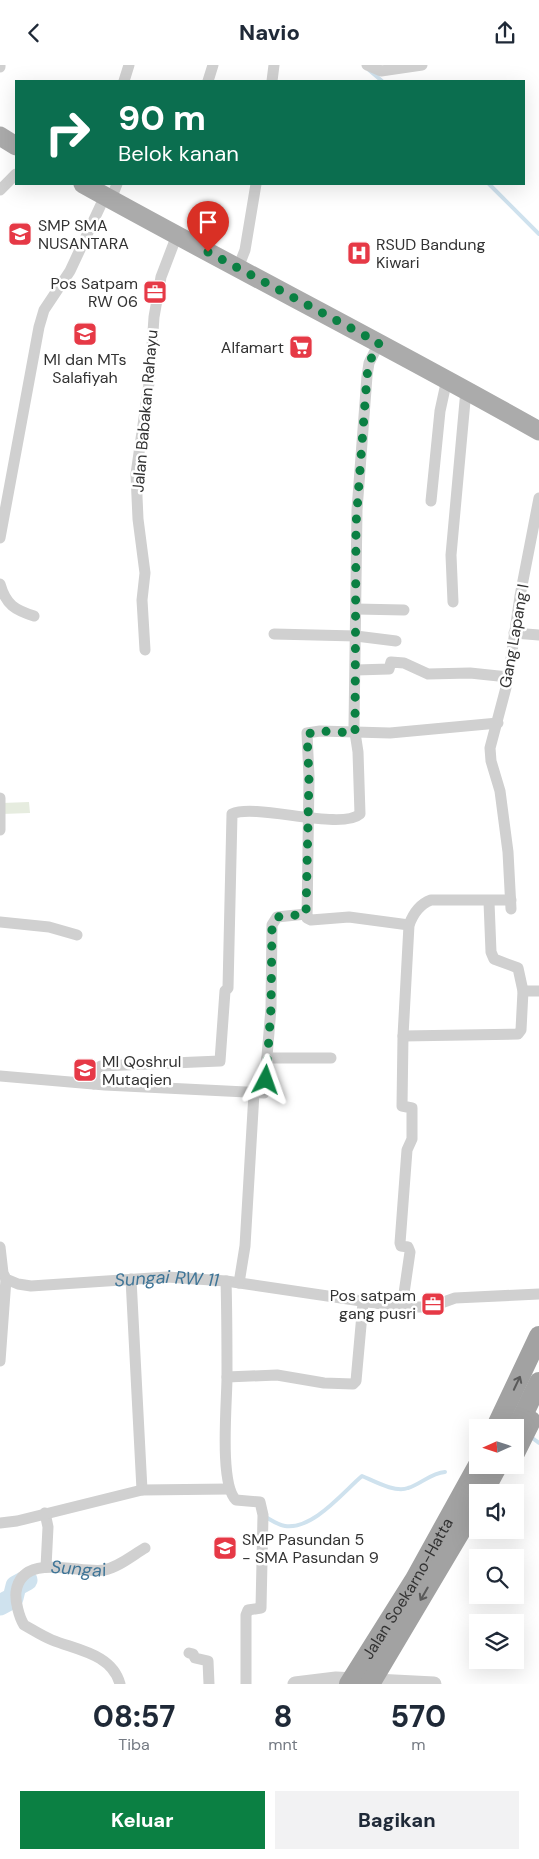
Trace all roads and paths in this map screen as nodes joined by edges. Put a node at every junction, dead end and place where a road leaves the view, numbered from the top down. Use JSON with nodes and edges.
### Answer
{"nodes":[{"id":1,"x":129,"y":65,"type":"edge"},
{"id":2,"x":213,"y":65,"type":"edge"},
{"id":3,"x":274,"y":65,"type":"edge"},
{"id":4,"x":367,"y":65,"type":"edge"},
{"id":5,"x":422,"y":65,"type":"edge"},
{"id":6,"x":124,"y":80,"type":"edge"},
{"id":7,"x":208,"y":80,"type":"edge"},
{"id":8,"x":272,"y":80,"type":"edge"},
{"id":9,"x":0,"y":136,"type":"edge"},
{"id":10,"x":15,"y":145,"type":"edge"},
{"id":11,"x":15,"y":175,"type":"edge"},
{"id":12,"x":89,"y":185,"type":"edge"},
{"id":13,"x":256,"y":185,"type":"edge"},
{"id":14,"x":0,"y":190,"type":"edge"},
{"id":15,"x":111,"y":193,"type":"edge"},
{"id":16,"x":177,"y":235,"type":"junction"},
{"id":17,"x":238,"y":268,"type":"junction"},
{"id":18,"x":379,"y":343,"type":"junction"},
{"id":19,"x":448,"y":379,"type":"junction"},
{"id":20,"x":466,"y":390,"type":"junction"},
{"id":21,"x":539,"y":431,"type":"edge"},
{"id":22,"x":539,"y":498,"type":"edge"},
{"id":23,"x":431,"y":501,"type":"dead end"},
{"id":24,"x":0,"y":538,"type":"edge"},
{"id":25,"x":0,"y":584,"type":"edge"},
{"id":26,"x":453,"y":602,"type":"dead end"},
{"id":27,"x":356,"y":609,"type":"junction"},
{"id":28,"x":404,"y":610,"type":"dead end"},
{"id":29,"x":34,"y":616,"type":"dead end"},
{"id":30,"x":514,"y":633,"type":"junction"},
{"id":31,"x":274,"y":634,"type":"dead end"},
{"id":32,"x":539,"y":635,"type":"edge"},
{"id":33,"x":356,"y":636,"type":"junction"},
{"id":34,"x":396,"y":641,"type":"dead end"},
{"id":35,"x":145,"y":649,"type":"dead end"},
{"id":36,"x":356,"y":670,"type":"junction"},
{"id":37,"x":508,"y":677,"type":"junction"},
{"id":38,"x":498,"y":719,"type":"junction"},
{"id":39,"x":355,"y":733,"type":"junction"},
{"id":40,"x":0,"y":798,"type":"edge"},
{"id":41,"x":308,"y":818,"type":"junction"},
{"id":42,"x":0,"y":830,"type":"edge"},
{"id":43,"x":489,"y":902,"type":"junction"},
{"id":44,"x":306,"y":914,"type":"junction"},
{"id":45,"x":0,"y":922,"type":"edge"},
{"id":46,"x":409,"y":925,"type":"junction"},
{"id":47,"x":77,"y":935,"type":"dead end"},
{"id":48,"x":523,"y":991,"type":"junction"},
{"id":49,"x":539,"y":991,"type":"edge"},
{"id":50,"x":403,"y":1036,"type":"junction"},
{"id":51,"x":267,"y":1058,"type":"junction"},
{"id":52,"x":331,"y":1058,"type":"dead end"},
{"id":53,"x":0,"y":1076,"type":"edge"},
{"id":54,"x":94,"y":1084,"type":"junction"},
{"id":55,"x":254,"y":1093,"type":"junction"},
{"id":56,"x":0,"y":1247,"type":"edge"},
{"id":57,"x":6,"y":1279,"type":"junction"},
{"id":58,"x":131,"y":1279,"type":"junction"},
{"id":59,"x":226,"y":1281,"type":"junction"},
{"id":60,"x":239,"y":1283,"type":"junction"},
{"id":61,"x":539,"y":1294,"type":"edge"},
{"id":62,"x":363,"y":1303,"type":"junction"},
{"id":63,"x":402,"y":1307,"type":"junction"},
{"id":64,"x":539,"y":1336,"type":"edge"},
{"id":65,"x":0,"y":1361,"type":"edge"},
{"id":66,"x":227,"y":1377,"type":"junction"},
{"id":67,"x":539,"y":1382,"type":"edge"},
{"id":68,"x":539,"y":1403,"type":"edge"},
{"id":69,"x":500,"y":1419,"type":"edge"},
{"id":70,"x":521,"y":1419,"type":"edge"},
{"id":71,"x":524,"y":1434,"type":"edge"},
{"id":72,"x":473,"y":1474,"type":"edge"},
{"id":73,"x":229,"y":1489,"type":"junction"},
{"id":74,"x":142,"y":1490,"type":"junction"},
{"id":75,"x":45,"y":1513,"type":"junction"},
{"id":76,"x":469,"y":1518,"type":"edge"},
{"id":77,"x":0,"y":1523,"type":"edge"},
{"id":78,"x":469,"y":1531,"type":"edge"},
{"id":79,"x":146,"y":1548,"type":"dead end"},
{"id":80,"x":449,"y":1552,"type":"junction"},
{"id":81,"x":46,"y":1567,"type":"junction"},
{"id":82,"x":189,"y":1653,"type":"dead end"},
{"id":83,"x":361,"y":1682,"type":"edge"},
{"id":84,"x":120,"y":1684,"type":"edge"},
{"id":85,"x":209,"y":1684,"type":"edge"},
{"id":86,"x":246,"y":1684,"type":"edge"},
{"id":87,"x":295,"y":1684,"type":"edge"},
{"id":88,"x":434,"y":1684,"type":"edge"}],
"edges":[{"from":1,"to":6,"type":"street"},
{"from":2,"to":7,"type":"street"},
{"from":3,"to":8,"type":"street"},
{"from":4,"to":5,"type":"street"},
{"from":9,"to":10,"type":"main road"},
{"from":11,"to":14,"type":"street"},
{"from":12,"to":15,"type":"main road"},
{"from":13,"to":17,"type":"street"},
{"from":15,"to":16,"type":"main road"},
{"from":15,"to":24,"type":"street"},
{"from":16,"to":17,"type":"main road"},
{"from":16,"to":35,"type":"street","name":"Jalan Babakan Rahayu"},
{"from":17,"to":18,"type":"main road"},
{"from":18,"to":19,"type":"main road"},
{"from":18,"to":27,"type":"street"},
{"from":19,"to":20,"type":"main road"},
{"from":19,"to":23,"type":"street"},
{"from":20,"to":21,"type":"main road"},
{"from":20,"to":26,"type":"street"},
{"from":22,"to":30,"type":"street","name":"Gang Lapang I"},
{"from":25,"to":29,"type":"street"},
{"from":27,"to":28,"type":"street"},
{"from":27,"to":33,"type":"street"},
{"from":30,"to":32,"type":"street"},
{"from":30,"to":37,"type":"street","name":"Gang Lapang I"},
{"from":31,"to":33,"type":"street"},
{"from":33,"to":34,"type":"street"},
{"from":33,"to":36,"type":"street"},
{"from":36,"to":37,"type":"street"},
{"from":36,"to":39,"type":"street"},
{"from":37,"to":38,"type":"street","name":"Gang Lapang I"},
{"from":38,"to":39,"type":"street"},
{"from":38,"to":43,"type":"street","name":"Gang Lapang I"},
{"from":39,"to":41,"type":"street"},
{"from":39,"to":41,"type":"street"},
{"from":40,"to":42,"type":"street"},
{"from":41,"to":44,"type":"street"},
{"from":41,"to":54,"type":"street"},
{"from":43,"to":46,"type":"street"},
{"from":43,"to":48,"type":"street"},
{"from":44,"to":46,"type":"street"},
{"from":44,"to":51,"type":"street"},
{"from":45,"to":47,"type":"street"},
{"from":46,"to":50,"type":"street"},
{"from":48,"to":49,"type":"street"},
{"from":48,"to":50,"type":"street"},
{"from":50,"to":63,"type":"street"},
{"from":51,"to":52,"type":"street"},
{"from":51,"to":55,"type":"street"},
{"from":53,"to":54,"type":"street"},
{"from":54,"to":55,"type":"street"},
{"from":55,"to":60,"type":"street"},
{"from":56,"to":57,"type":"street"},
{"from":57,"to":58,"type":"street"},
{"from":57,"to":65,"type":"street"},
{"from":58,"to":59,"type":"street"},
{"from":58,"to":74,"type":"street"},
{"from":59,"to":60,"type":"street"},
{"from":59,"to":66,"type":"street"},
{"from":60,"to":62,"type":"street"},
{"from":61,"to":63,"type":"street"},
{"from":62,"to":63,"type":"street"},
{"from":62,"to":66,"type":"street"},
{"from":69,"to":64,"type":"highway","one_way":true},
{"from":66,"to":73,"type":"street"},
{"from":67,"to":70,"type":"highway"},
{"from":68,"to":71,"type":"highway"},
{"from":72,"to":83,"type":"highway","name":"Jalan Soekarno-Hatta"},
{"from":73,"to":74,"type":"street"},
{"from":73,"to":86,"type":"street"},
{"from":74,"to":75,"type":"street"},
{"from":75,"to":77,"type":"street"},
{"from":75,"to":81,"type":"street"},
{"from":76,"to":80,"type":"highway","name":"Jalan Soekarno-Hatta"},
{"from":78,"to":80,"type":"highway","name":"Jalan Soekarno-Hatta"},
{"from":79,"to":81,"type":"street"},
{"from":80,"to":83,"type":"highway","name":"Jalan Soekarno-Hatta","one_way":true},
{"from":81,"to":84,"type":"street"},
{"from":82,"to":85,"type":"street"},
{"from":83,"to":87,"type":"street"},
{"from":83,"to":88,"type":"street"}]}
